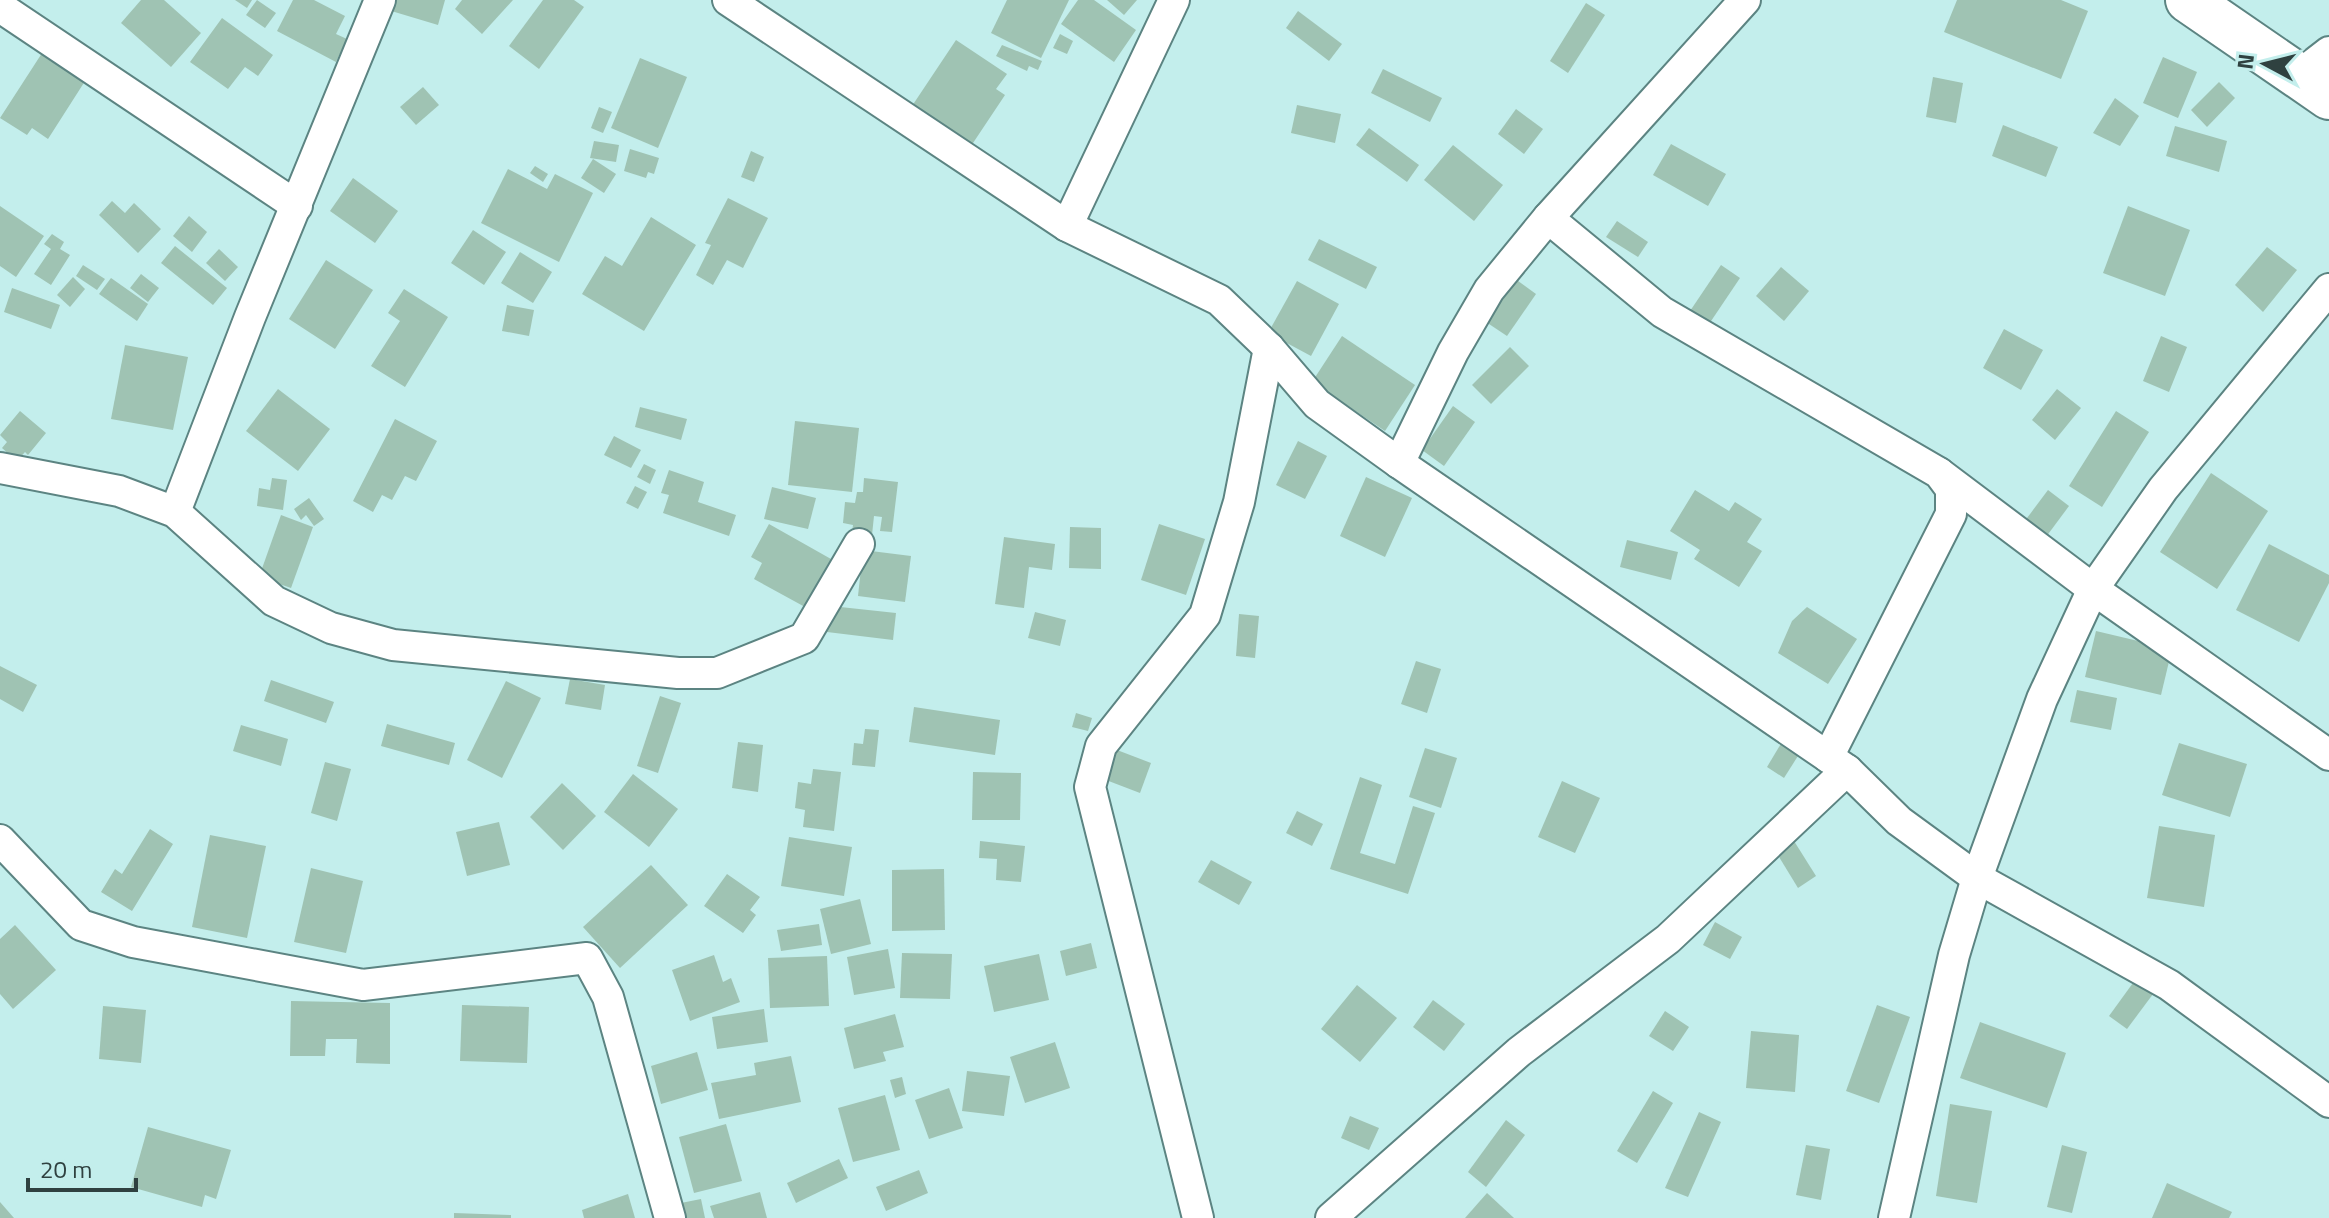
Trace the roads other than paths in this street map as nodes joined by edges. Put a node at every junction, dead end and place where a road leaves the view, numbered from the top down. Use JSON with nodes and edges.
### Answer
{"nodes":[{"id":1,"x":380,"y":0,"type":"edge"},
{"id":2,"x":728,"y":0,"type":"edge"},
{"id":3,"x":1174,"y":0,"type":"edge"},
{"id":4,"x":1745,"y":0,"type":"edge"},
{"id":5,"x":2188,"y":0,"type":"edge"},
{"id":6,"x":0,"y":7,"type":"edge"},
{"id":7,"x":2319,"y":75,"type":"edge"},
{"id":8,"x":297,"y":206,"type":"junction"},
{"id":9,"x":1548,"y":218,"type":"junction"},
{"id":10,"x":1067,"y":226,"type":"junction"},
{"id":11,"x":2329,"y":289,"type":"edge"},
{"id":12,"x":1269,"y":348,"type":"junction"},
{"id":13,"x":1399,"y":463,"type":"junction"},
{"id":14,"x":1939,"y":473,"type":"junction"},
{"id":15,"x":4,"y":478,"type":"edge"},
{"id":16,"x":175,"y":512,"type":"junction"},
{"id":17,"x":859,"y":544,"type":"dead end"},
{"id":18,"x":2093,"y":589,"type":"junction"},
{"id":19,"x":2329,"y":755,"type":"edge"},
{"id":20,"x":1838,"y":764,"type":"junction"},
{"id":21,"x":0,"y":840,"type":"edge"},
{"id":22,"x":1977,"y":878,"type":"junction"},
{"id":23,"x":2329,"y":1102,"type":"edge"},
{"id":24,"x":670,"y":1218,"type":"edge"},
{"id":25,"x":1198,"y":1218,"type":"edge"},
{"id":26,"x":1331,"y":1218,"type":"edge"},
{"id":27,"x":1894,"y":1218,"type":"edge"}],
"edges":[{"from":1,"to":8,"type":"street"},
{"from":2,"to":10,"type":"street"},
{"from":3,"to":10,"type":"street"},
{"from":4,"to":9,"type":"street"},
{"from":5,"to":7,"type":"main road"},
{"from":6,"to":8,"type":"street"},
{"from":8,"to":16,"type":"street"},
{"from":9,"to":13,"type":"street"},
{"from":9,"to":14,"type":"street"},
{"from":10,"to":12,"type":"street"},
{"from":11,"to":18,"type":"street"},
{"from":12,"to":13,"type":"street"},
{"from":12,"to":25,"type":"street"},
{"from":13,"to":20,"type":"street"},
{"from":14,"to":18,"type":"street"},
{"from":14,"to":20,"type":"street"},
{"from":15,"to":16,"type":"street"},
{"from":16,"to":17,"type":"street"},
{"from":18,"to":19,"type":"street"},
{"from":18,"to":22,"type":"street"},
{"from":20,"to":22,"type":"street"},
{"from":20,"to":26,"type":"street"},
{"from":21,"to":24,"type":"street"},
{"from":22,"to":23,"type":"street"},
{"from":22,"to":27,"type":"street"}]}
